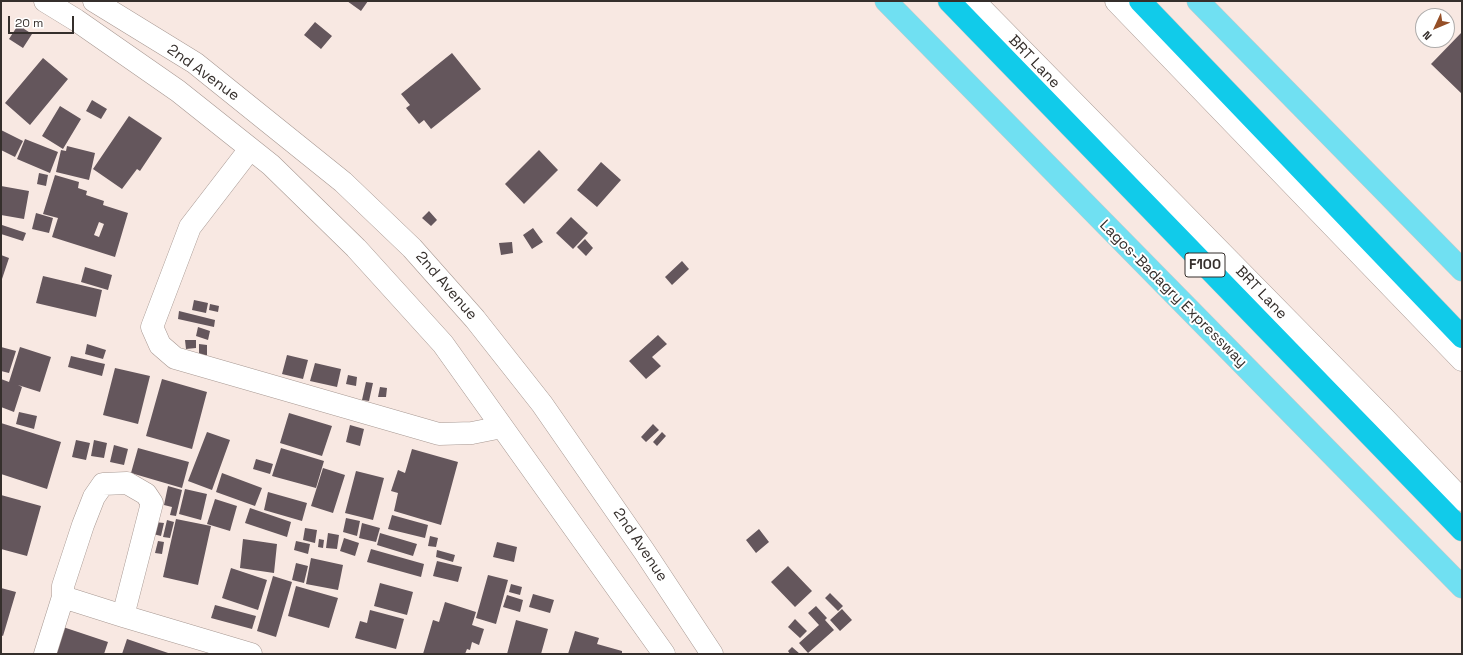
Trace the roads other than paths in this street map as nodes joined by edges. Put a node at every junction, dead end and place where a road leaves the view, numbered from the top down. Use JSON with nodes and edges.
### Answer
{"nodes":[{"id":1,"x":45,"y":1,"type":"edge"},
{"id":2,"x":94,"y":1,"type":"edge"},
{"id":3,"x":886,"y":1,"type":"edge"},
{"id":4,"x":949,"y":1,"type":"edge"},
{"id":5,"x":974,"y":1,"type":"edge"},
{"id":6,"x":1116,"y":1,"type":"edge"},
{"id":7,"x":1140,"y":1,"type":"edge"},
{"id":8,"x":1198,"y":1,"type":"edge"},
{"id":9,"x":250,"y":149,"type":"junction"},
{"id":10,"x":1462,"y":270,"type":"edge"},
{"id":11,"x":1462,"y":336,"type":"edge"},
{"id":12,"x":1462,"y":360,"type":"edge"},
{"id":13,"x":502,"y":427,"type":"junction"},
{"id":14,"x":1462,"y":500,"type":"edge"},
{"id":15,"x":1462,"y":530,"type":"edge"},
{"id":16,"x":1462,"y":587,"type":"edge"},
{"id":17,"x":63,"y":597,"type":"junction"},
{"id":18,"x":123,"y":616,"type":"junction"},
{"id":19,"x":45,"y":654,"type":"edge"},
{"id":20,"x":251,"y":654,"type":"edge"},
{"id":21,"x":664,"y":654,"type":"edge"},
{"id":22,"x":712,"y":654,"type":"edge"}],
"edges":[{"from":1,"to":9,"type":"street","name":"2nd Avenue"},
{"from":2,"to":22,"type":"street","name":"2nd Avenue"},
{"from":3,"to":16,"type":"main road","name":"Lagos-Badagry Expressway"},
{"from":4,"to":15,"type":"highway","number":"F100"},
{"from":5,"to":14,"type":"street","name":"BRT Lane"},
{"from":6,"to":12,"type":"street"},
{"from":7,"to":11,"type":"highway"},
{"from":8,"to":10,"type":"main road"},
{"from":9,"to":13,"type":"street","name":"2nd Avenue"},
{"from":9,"to":13,"type":"street"},
{"from":13,"to":21,"type":"street","name":"2nd Avenue"},
{"from":17,"to":18,"type":"street"},
{"from":17,"to":18,"type":"street"},
{"from":17,"to":19,"type":"street"},
{"from":18,"to":20,"type":"street"}]}
